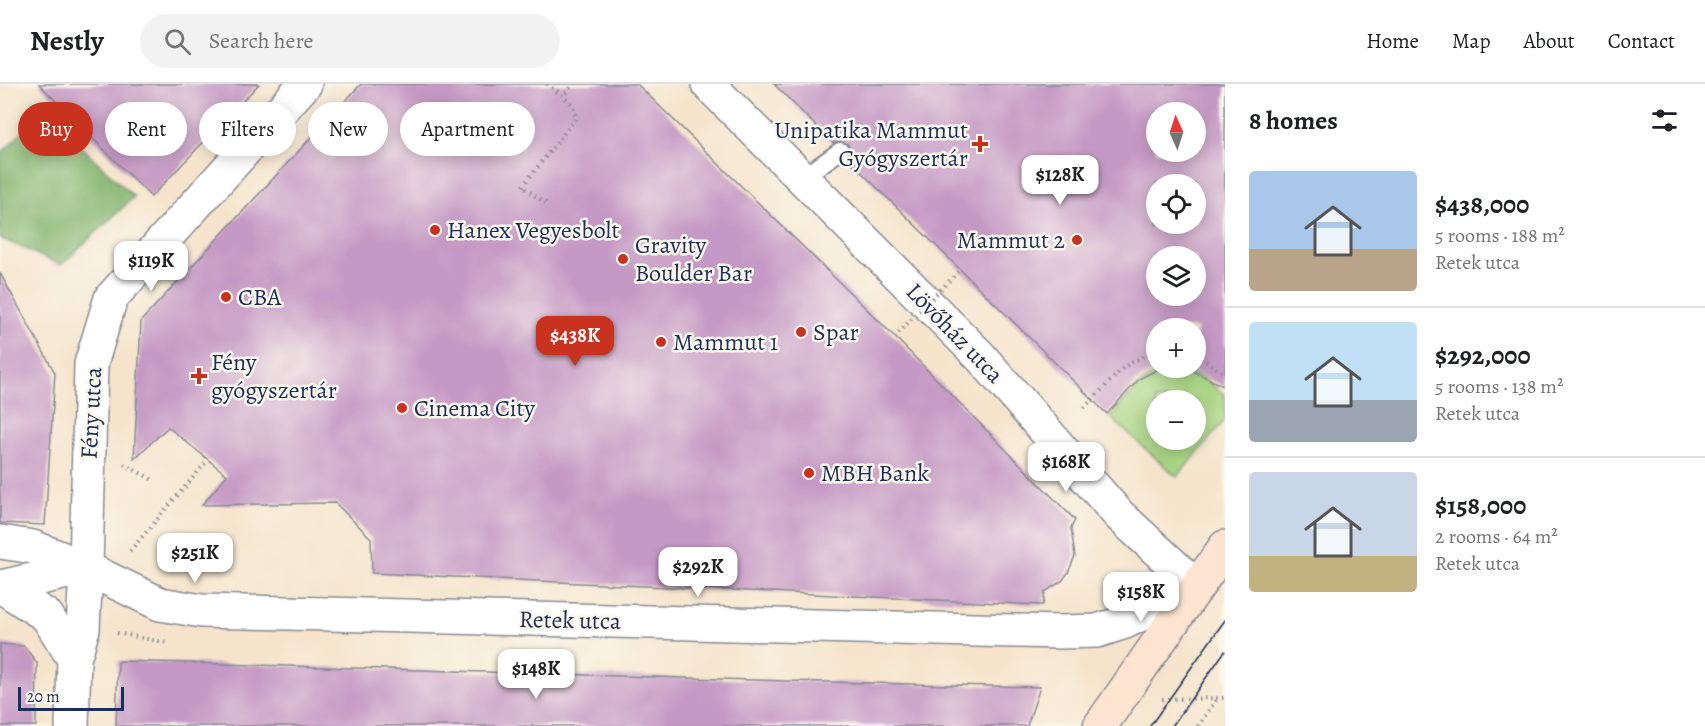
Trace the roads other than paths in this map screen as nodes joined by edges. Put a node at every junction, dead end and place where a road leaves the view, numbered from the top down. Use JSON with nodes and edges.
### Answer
{"nodes":[{"id":1,"x":305,"y":84,"type":"edge"},
{"id":2,"x":708,"y":84,"type":"edge"},
{"id":3,"x":840,"y":151,"type":"dead end"},
{"id":4,"x":802,"y":178,"type":"junction"},
{"id":5,"x":0,"y":542,"type":"edge"},
{"id":6,"x":1225,"y":547,"type":"edge"},
{"id":7,"x":86,"y":568,"type":"junction"},
{"id":8,"x":1197,"y":586,"type":"junction"},
{"id":9,"x":1,"y":587,"type":"edge"},
{"id":10,"x":74,"y":659,"type":"junction"},
{"id":11,"x":72,"y":726,"type":"edge"},
{"id":12,"x":1100,"y":726,"type":"edge"}],
"edges":[{"from":1,"to":7,"type":"street","name":"Fény utca"},
{"from":2,"to":4,"type":"street","name":"Lövőház utca"},
{"from":3,"to":4,"type":"lane"},
{"from":4,"to":8,"type":"street","name":"Lövőház utca"},
{"from":5,"to":7,"type":"street","name":"Retek utca"},
{"from":6,"to":8,"type":"main road"},
{"from":7,"to":8,"type":"street","name":"Retek utca"},
{"from":7,"to":9,"type":"street"},
{"from":7,"to":10,"type":"street","name":"Fény utca"},
{"from":8,"to":12,"type":"main road"},
{"from":9,"to":10,"type":"street"},
{"from":10,"to":11,"type":"street","name":"Fény utca"}]}
